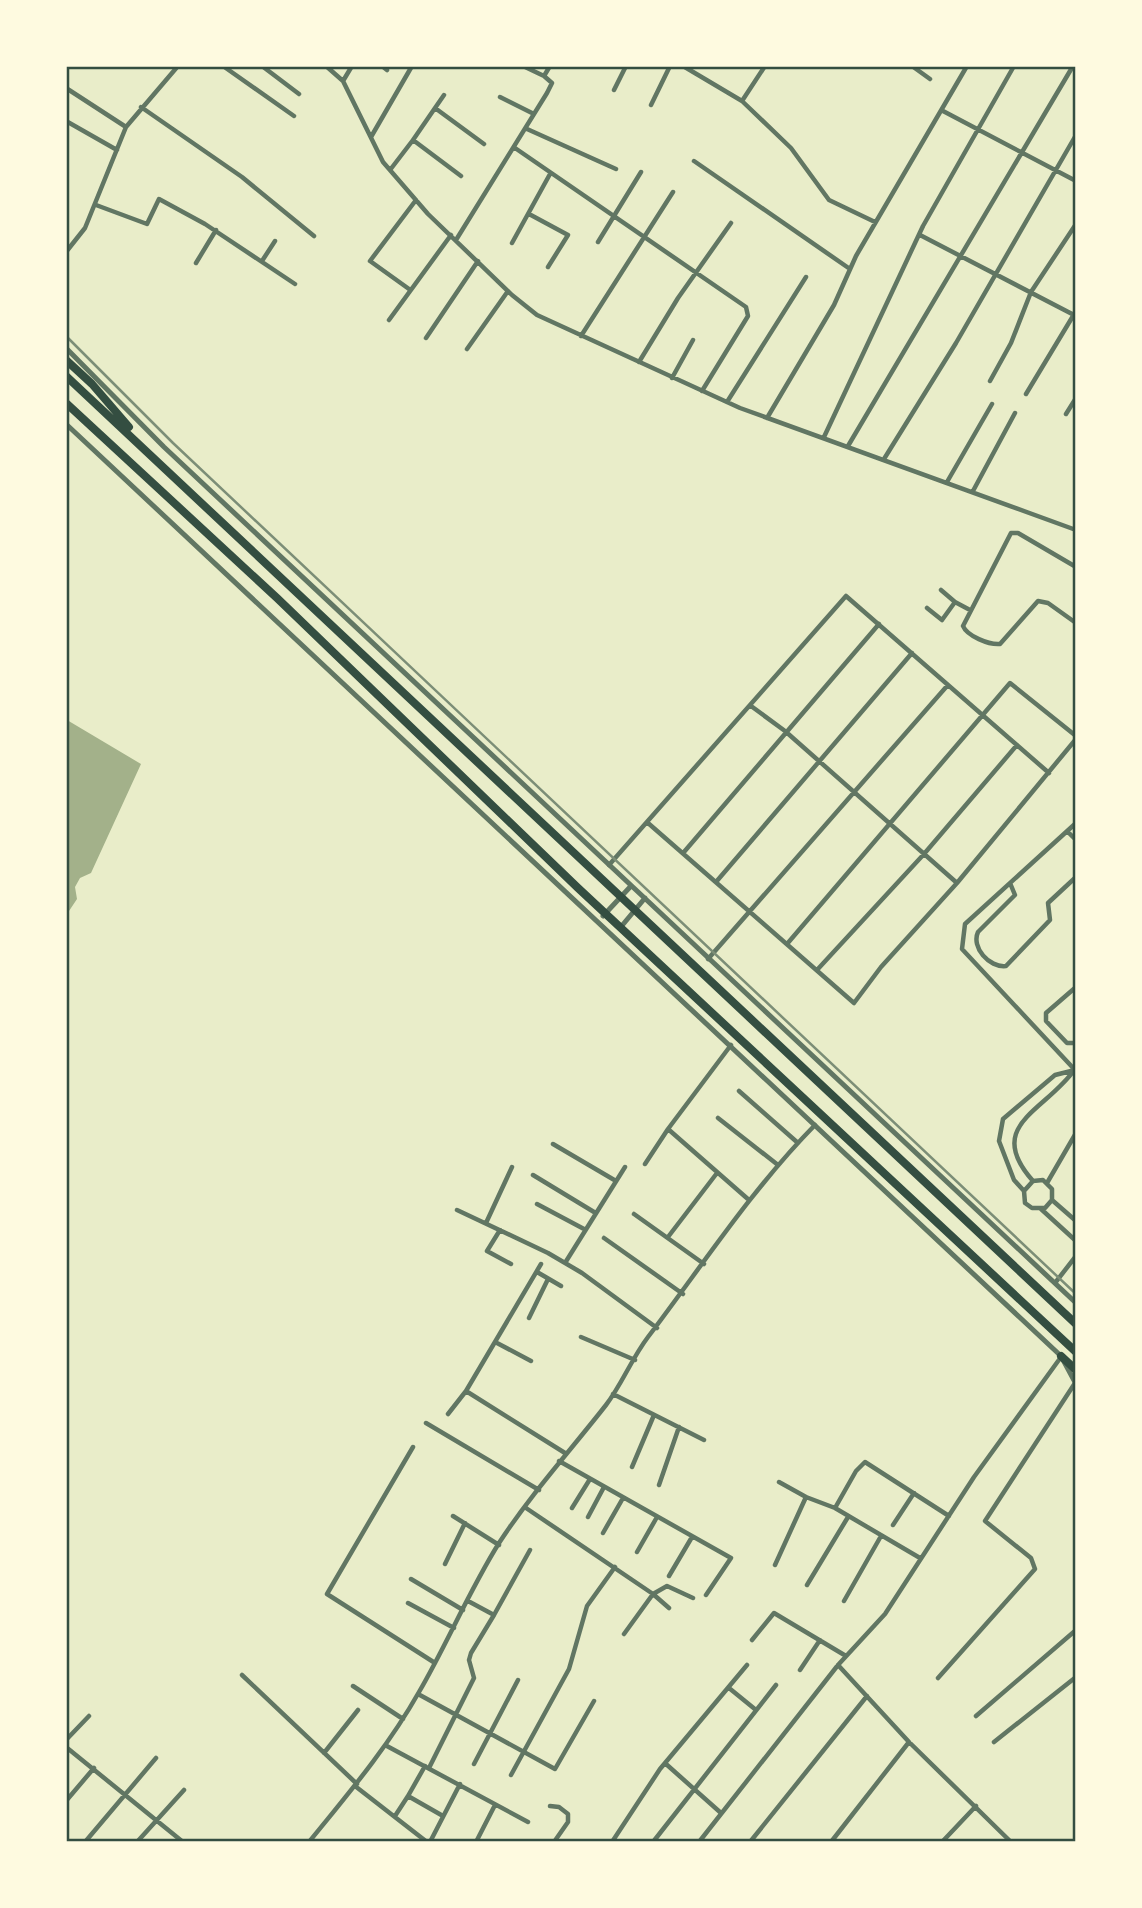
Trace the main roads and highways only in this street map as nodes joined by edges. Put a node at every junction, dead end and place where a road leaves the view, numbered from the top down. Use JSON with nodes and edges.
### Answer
{"nodes":[{"id":1,"x":66,"y":360,"type":"edge"},
{"id":2,"x":66,"y":376,"type":"edge"},
{"id":3,"x":66,"y":403,"type":"edge"},
{"id":4,"x":150,"y":453,"type":"junction"},
{"id":5,"x":1076,"y":1324,"type":"edge"},
{"id":6,"x":1076,"y":1353,"type":"edge"},
{"id":7,"x":1062,"y":1356,"type":"road end"},
{"id":8,"x":1076,"y":1370,"type":"edge"}],
"edges":[{"from":1,"to":4,"type":"highway"},
{"from":2,"to":4,"type":"highway"},
{"from":3,"to":6,"type":"highway"},
{"from":4,"to":5,"type":"highway"},
{"from":7,"to":8,"type":"highway"}]}
